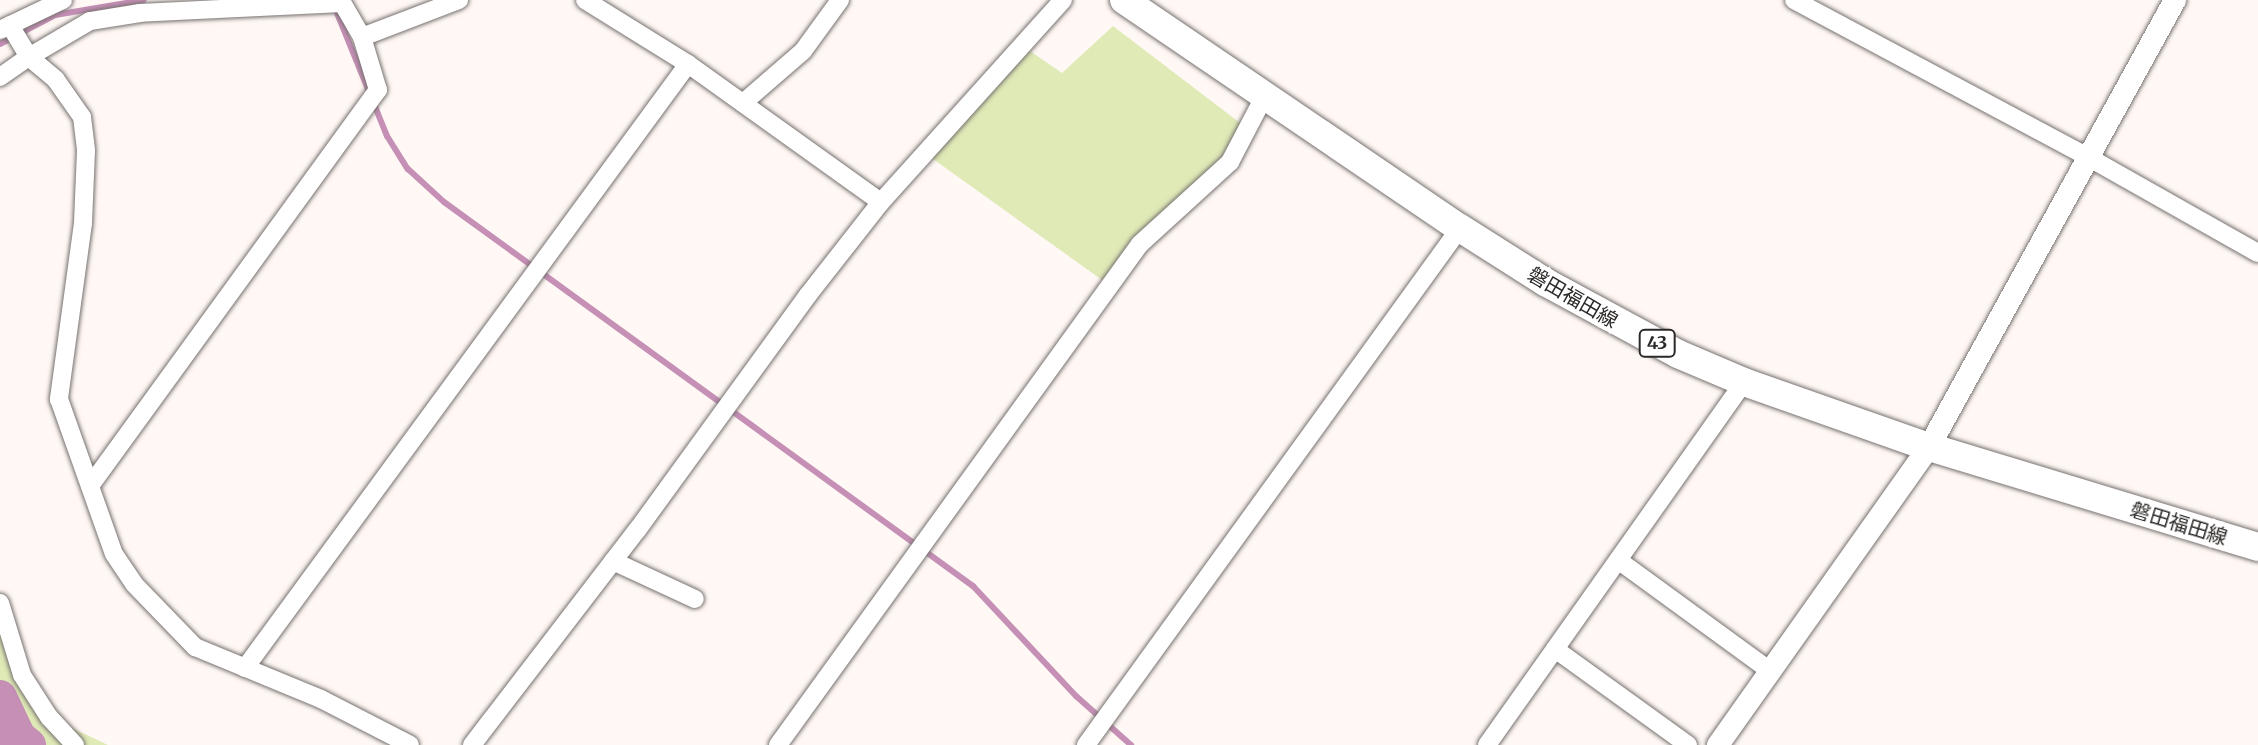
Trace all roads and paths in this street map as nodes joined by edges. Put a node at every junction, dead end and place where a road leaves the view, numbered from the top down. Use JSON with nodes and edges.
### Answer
{"nodes":[{"id":1,"x":63,"y":0,"type":"edge"},
{"id":2,"x":459,"y":0,"type":"edge"},
{"id":3,"x":585,"y":0,"type":"edge"},
{"id":4,"x":840,"y":0,"type":"edge"},
{"id":5,"x":1063,"y":0,"type":"edge"},
{"id":6,"x":1124,"y":0,"type":"edge"},
{"id":7,"x":1794,"y":0,"type":"edge"},
{"id":8,"x":2175,"y":0,"type":"edge"},
{"id":9,"x":5,"y":28,"type":"edge"},
{"id":10,"x":362,"y":37,"type":"junction"},
{"id":11,"x":29,"y":57,"type":"junction"},
{"id":12,"x":688,"y":64,"type":"junction"},
{"id":13,"x":0,"y":77,"type":"edge"},
{"id":14,"x":1265,"y":95,"type":"junction"},
{"id":15,"x":743,"y":103,"type":"junction"},
{"id":16,"x":2088,"y":157,"type":"junction"},
{"id":17,"x":881,"y":202,"type":"junction"},
{"id":18,"x":1460,"y":228,"type":"junction"},
{"id":19,"x":2258,"y":253,"type":"edge"},
{"id":20,"x":1744,"y":382,"type":"junction"},
{"id":21,"x":1929,"y":447,"type":"junction"},
{"id":22,"x":90,"y":486,"type":"junction"},
{"id":23,"x":2258,"y":547,"type":"edge"},
{"id":24,"x":1618,"y":560,"type":"junction"},
{"id":25,"x":613,"y":561,"type":"junction"},
{"id":26,"x":695,"y":599,"type":"dead end"},
{"id":27,"x":0,"y":603,"type":"edge"},
{"id":28,"x":1555,"y":649,"type":"junction"},
{"id":29,"x":245,"y":668,"type":"junction"},
{"id":30,"x":1770,"y":671,"type":"junction"},
{"id":31,"x":75,"y":745,"type":"edge"},
{"id":32,"x":410,"y":745,"type":"edge"},
{"id":33,"x":472,"y":745,"type":"edge"},
{"id":34,"x":778,"y":745,"type":"edge"},
{"id":35,"x":1086,"y":745,"type":"edge"},
{"id":36,"x":1487,"y":745,"type":"edge"},
{"id":37,"x":1688,"y":745,"type":"edge"},
{"id":38,"x":1718,"y":745,"type":"edge"}],
"edges":[{"from":1,"to":9,"type":"street"},
{"from":2,"to":10,"type":"street"},
{"from":3,"to":12,"type":"street"},
{"from":4,"to":15,"type":"street"},
{"from":5,"to":17,"type":"street"},
{"from":6,"to":14,"type":"main road","name":"磐田福田線","number":"43"},
{"from":7,"to":16,"type":"street"},
{"from":8,"to":16,"type":"street"},
{"from":9,"to":11,"type":"street"},
{"from":10,"to":11,"type":"street"},
{"from":10,"to":22,"type":"street"},
{"from":11,"to":13,"type":"street"},
{"from":11,"to":22,"type":"street"},
{"from":12,"to":15,"type":"street"},
{"from":12,"to":29,"type":"street"},
{"from":14,"to":18,"type":"main road","name":"磐田福田線","number":"43"},
{"from":14,"to":34,"type":"street"},
{"from":15,"to":17,"type":"street"},
{"from":16,"to":19,"type":"street"},
{"from":16,"to":21,"type":"street"},
{"from":17,"to":25,"type":"street"},
{"from":18,"to":20,"type":"main road","name":"磐田福田線","number":"43"},
{"from":18,"to":35,"type":"street"},
{"from":20,"to":21,"type":"main road","name":"磐田福田線","number":"43"},
{"from":20,"to":24,"type":"street"},
{"from":21,"to":23,"type":"main road","name":"磐田福田線","number":"43"},
{"from":21,"to":30,"type":"street"},
{"from":22,"to":29,"type":"street"},
{"from":24,"to":28,"type":"street"},
{"from":24,"to":30,"type":"street"},
{"from":25,"to":26,"type":"street"},
{"from":25,"to":33,"type":"street"},
{"from":27,"to":31,"type":"street"},
{"from":28,"to":36,"type":"street"},
{"from":28,"to":37,"type":"street"},
{"from":29,"to":32,"type":"street"},
{"from":30,"to":38,"type":"street"}]}
